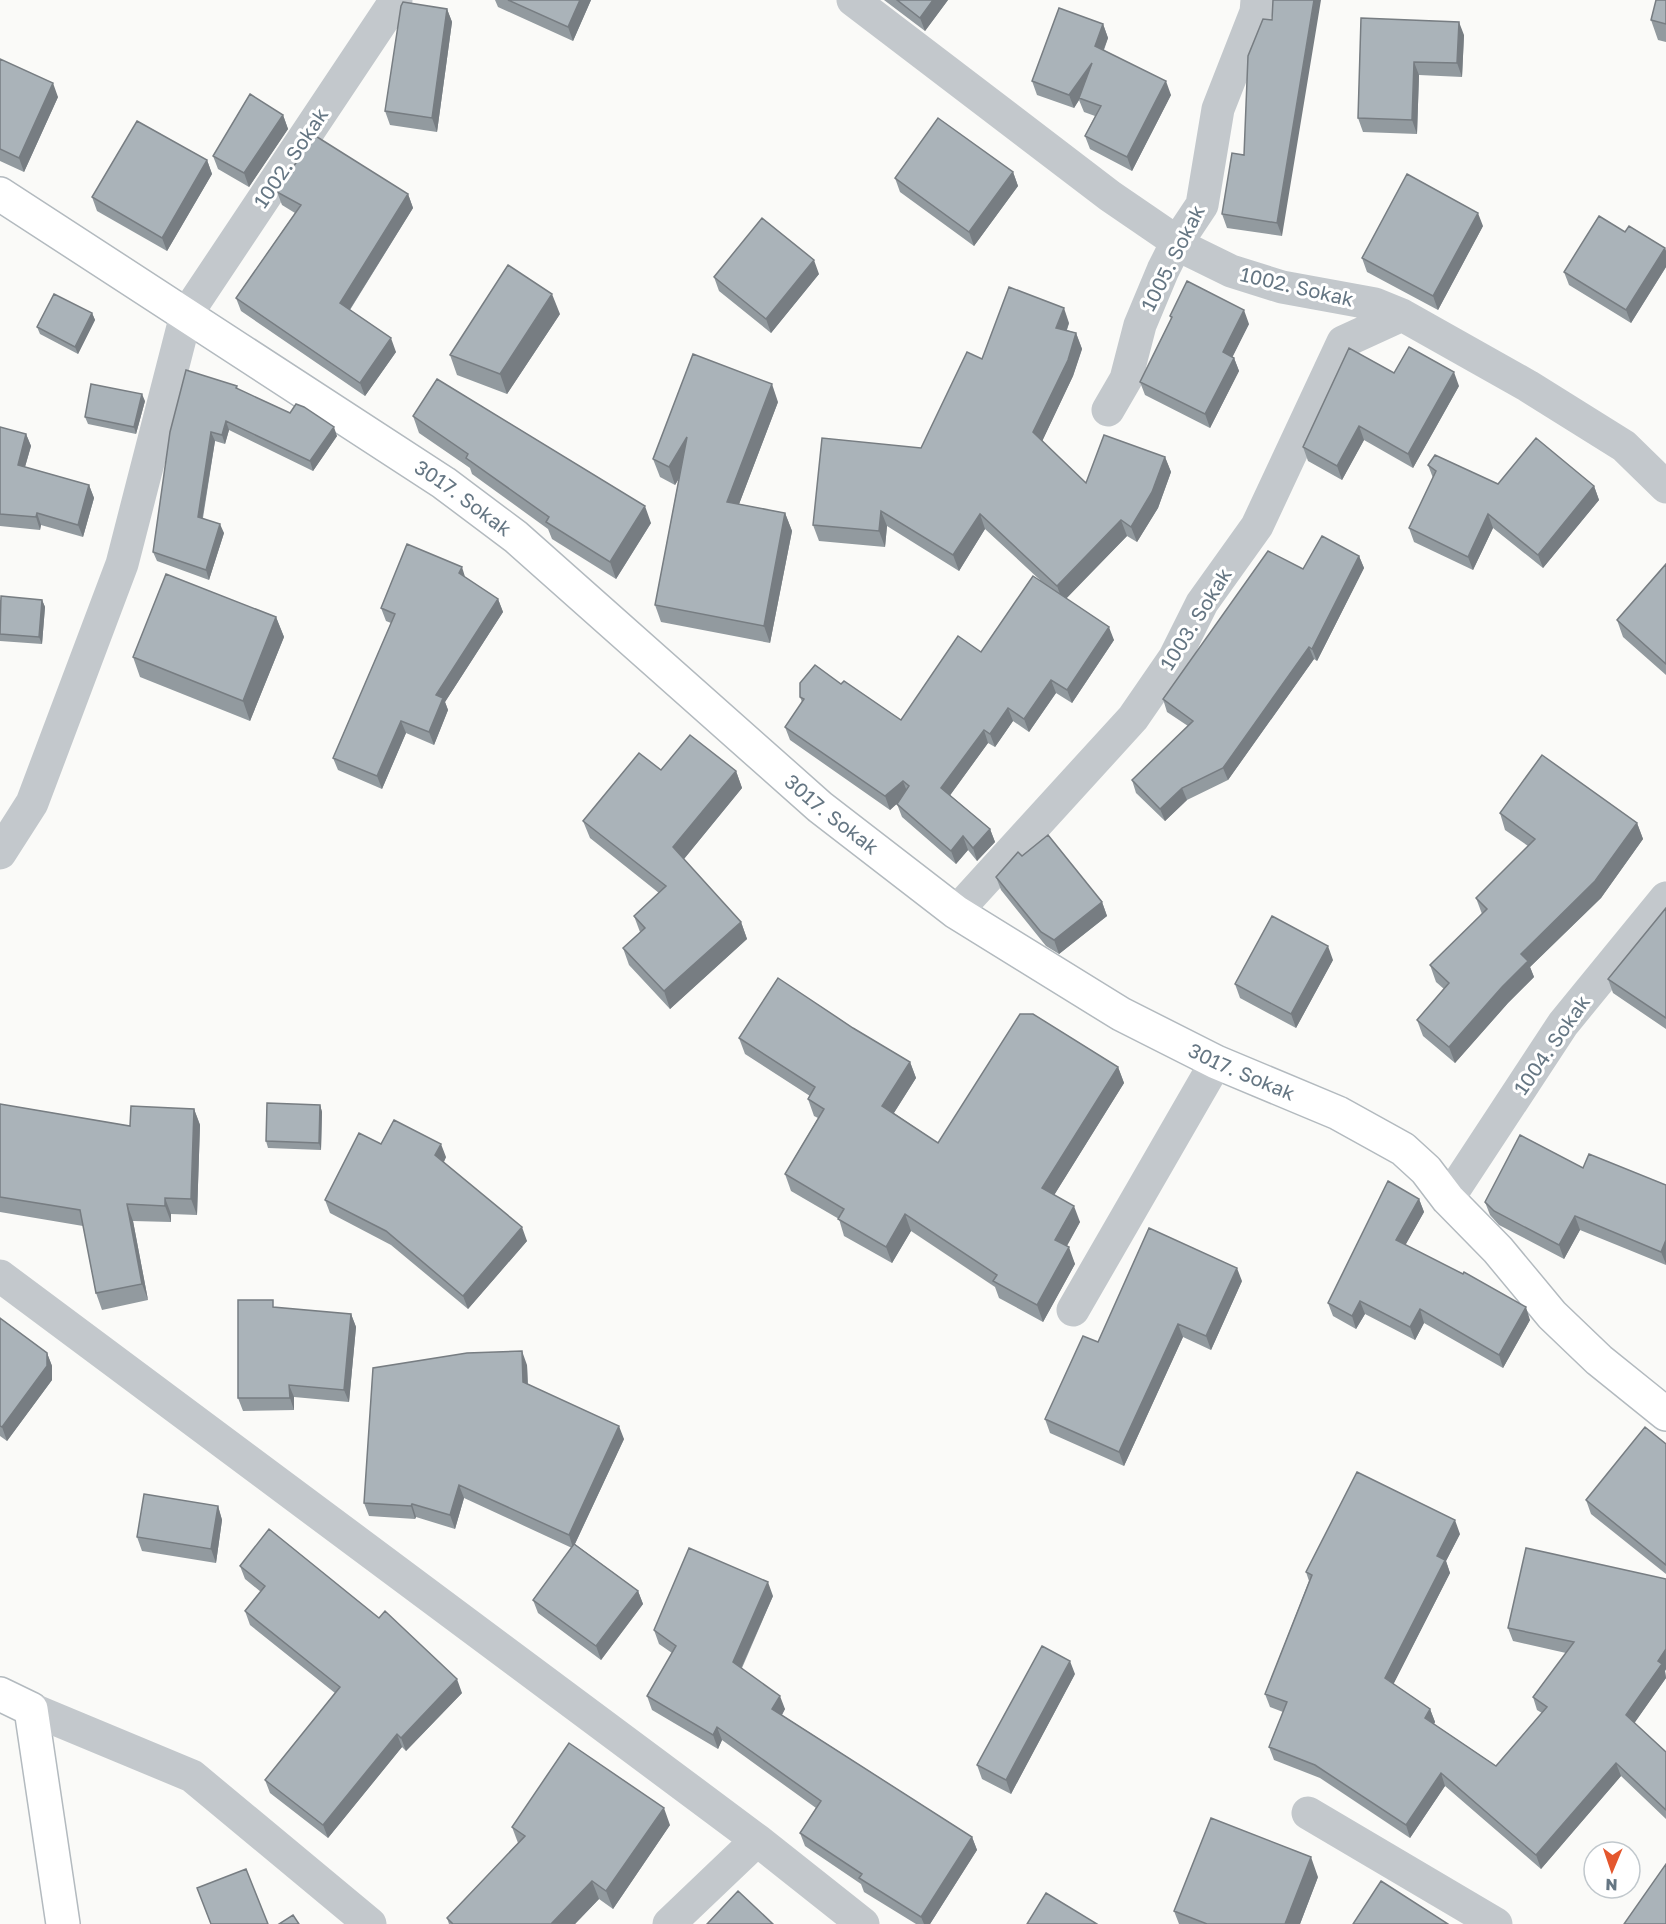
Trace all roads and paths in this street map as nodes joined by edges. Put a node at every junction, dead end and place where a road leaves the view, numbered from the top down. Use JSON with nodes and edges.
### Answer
{"nodes":[{"id":1,"x":396,"y":0,"type":"edge"},
{"id":2,"x":852,"y":0,"type":"edge"},
{"id":3,"x":1257,"y":0,"type":"edge"},
{"id":4,"x":0,"y":194,"type":"edge"},
{"id":5,"x":1176,"y":244,"type":"junction"},
{"id":6,"x":186,"y":315,"type":"junction"},
{"id":7,"x":1402,"y":315,"type":"junction"},
{"id":8,"x":1108,"y":410,"type":"dead end"},
{"id":9,"x":1666,"y":487,"type":"edge"},
{"id":10,"x":0,"y":853,"type":"edge"},
{"id":11,"x":1666,"y":898,"type":"edge"},
{"id":12,"x":956,"y":912,"type":"junction"},
{"id":13,"x":1216,"y":1062,"type":"junction"},
{"id":14,"x":1448,"y":1199,"type":"junction"},
{"id":15,"x":0,"y":1276,"type":"edge"},
{"id":16,"x":1073,"y":1311,"type":"dead end"},
{"id":17,"x":1666,"y":1414,"type":"edge"},
{"id":18,"x":0,"y":1694,"type":"edge"},
{"id":19,"x":31,"y":1709,"type":"junction"},
{"id":20,"x":1308,"y":1813,"type":"dead end"},
{"id":21,"x":757,"y":1840,"type":"junction"},
{"id":22,"x":63,"y":1924,"type":"edge"},
{"id":23,"x":370,"y":1924,"type":"edge"},
{"id":24,"x":669,"y":1924,"type":"edge"},
{"id":25,"x":864,"y":1924,"type":"edge"},
{"id":26,"x":1496,"y":1924,"type":"edge"}],
"edges":[{"from":1,"to":6,"type":"street","name":"1002. Sokak"},
{"from":2,"to":5,"type":"street","name":"1002. Sokak"},
{"from":3,"to":5,"type":"street","name":"1005. Sokak"},
{"from":4,"to":6,"type":"street","name":"3017. Sokak"},
{"from":5,"to":7,"type":"street","name":"1002. Sokak"},
{"from":5,"to":8,"type":"street","name":"1005. Sokak"},
{"from":6,"to":10,"type":"street","name":"1002. Sokak"},
{"from":6,"to":12,"type":"street","name":"3017. Sokak"},
{"from":7,"to":9,"type":"street","name":"1002. Sokak"},
{"from":7,"to":12,"type":"street","name":"1003. Sokak"},
{"from":11,"to":14,"type":"street","name":"1004. Sokak"},
{"from":12,"to":13,"type":"street","name":"3017. Sokak"},
{"from":13,"to":14,"type":"street","name":"3017. Sokak"},
{"from":13,"to":16,"type":"street"},
{"from":14,"to":17,"type":"street","name":"3017. Sokak"},
{"from":15,"to":21,"type":"street"},
{"from":18,"to":19,"type":"street"},
{"from":19,"to":22,"type":"street"},
{"from":19,"to":23,"type":"street"},
{"from":20,"to":26,"type":"street"},
{"from":21,"to":24,"type":"street"},
{"from":21,"to":25,"type":"street"}]}
